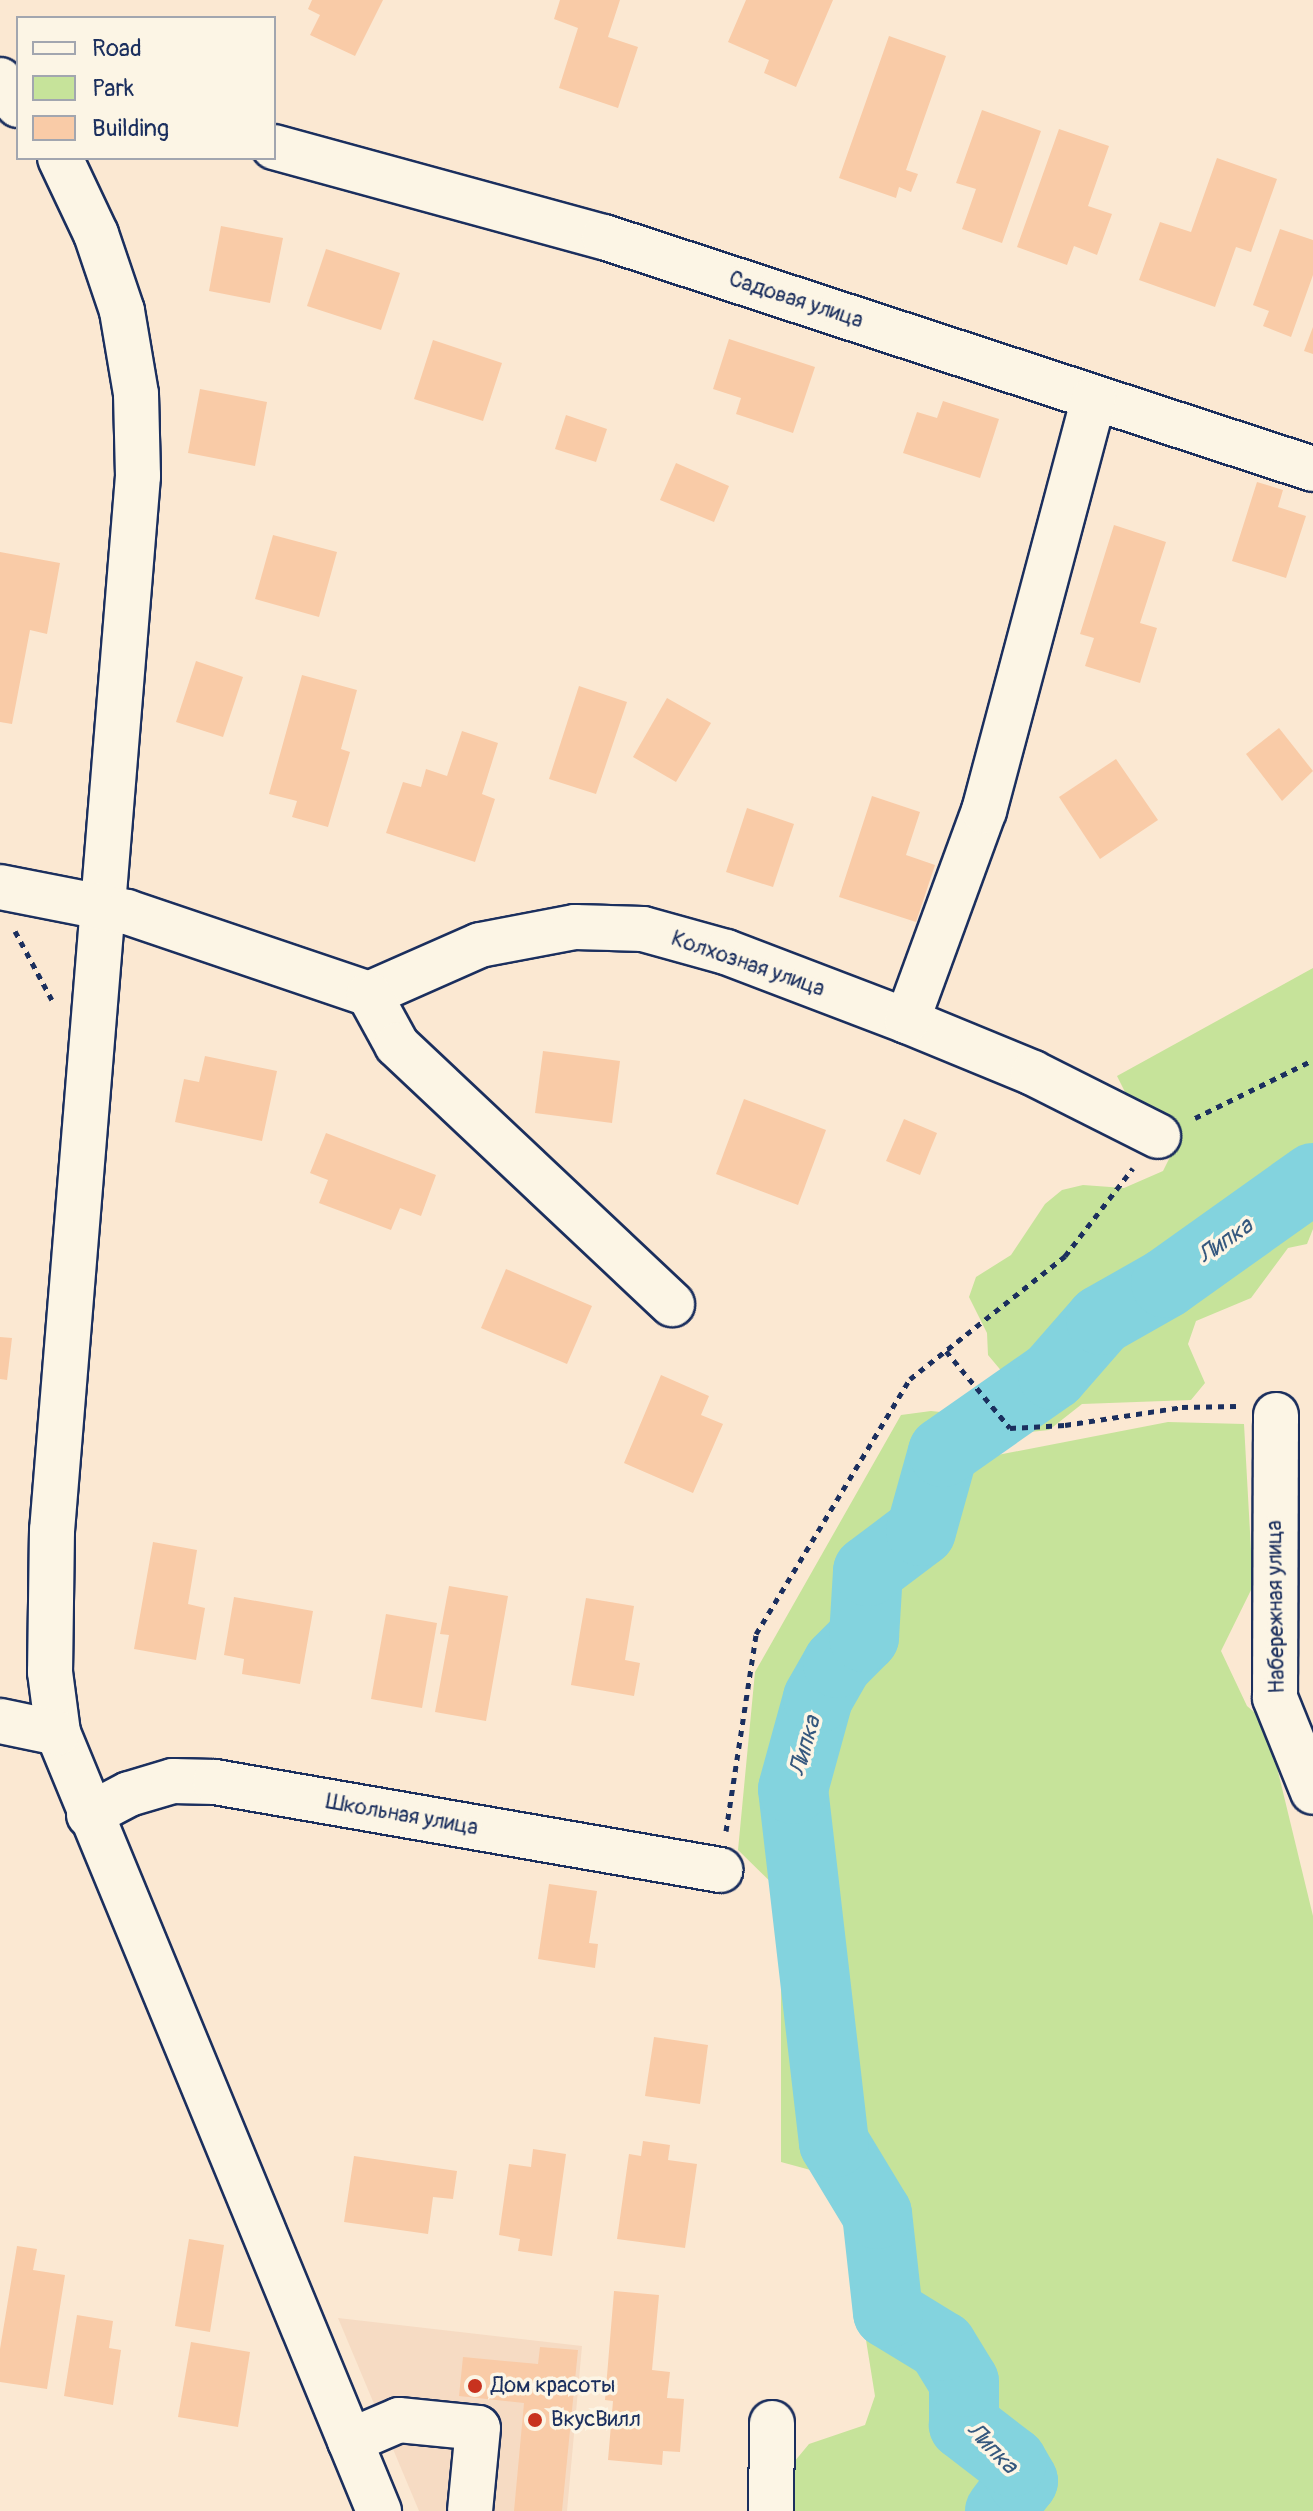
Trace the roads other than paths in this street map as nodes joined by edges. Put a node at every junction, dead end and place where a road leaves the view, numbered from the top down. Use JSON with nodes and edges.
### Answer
{"nodes":[{"id":1,"x":276,"y":148,"type":"edge"},
{"id":2,"x":61,"y":160,"type":"edge"},
{"id":3,"x":1094,"y":398,"type":"junction"},
{"id":4,"x":1313,"y":469,"type":"edge"},
{"id":5,"x":0,"y":887,"type":"edge"},
{"id":6,"x":104,"y":906,"type":"junction"},
{"id":7,"x":369,"y":994,"type":"junction"},
{"id":8,"x":907,"y":1021,"type":"junction"},
{"id":9,"x":1158,"y":1136,"type":"road end"},
{"id":10,"x":672,"y":1304,"type":"dead end"},
{"id":11,"x":1276,"y":1415,"type":"road end"},
{"id":12,"x":0,"y":1721,"type":"edge"},
{"id":13,"x":58,"y":1733,"type":"junction"},
{"id":14,"x":1313,"y":1792,"type":"edge"},
{"id":15,"x":89,"y":1815,"type":"junction"},
{"id":16,"x":720,"y":1870,"type":"road end"},
{"id":17,"x":772,"y":2423,"type":"dead end"},
{"id":18,"x":350,"y":2441,"type":"junction"},
{"id":19,"x":379,"y":2511,"type":"edge"},
{"id":20,"x":470,"y":2511,"type":"edge"},
{"id":21,"x":771,"y":2511,"type":"edge"}],
"edges":[{"from":1,"to":3,"type":"street","name":"Садовая улица"},
{"from":2,"to":6,"type":"street"},
{"from":3,"to":4,"type":"street","name":"Садовая улица"},
{"from":3,"to":8,"type":"street"},
{"from":5,"to":6,"type":"street"},
{"from":6,"to":7,"type":"street"},
{"from":6,"to":13,"type":"street"},
{"from":7,"to":8,"type":"street","name":"Колхозная улица"},
{"from":7,"to":10,"type":"street"},
{"from":8,"to":9,"type":"street","name":"Колхозная улица"},
{"from":11,"to":14,"type":"street","name":"Набережная улица"},
{"from":12,"to":13,"type":"street"},
{"from":13,"to":15,"type":"street"},
{"from":15,"to":16,"type":"street","name":"Школьная улица"},
{"from":15,"to":18,"type":"street"},
{"from":17,"to":21,"type":"street"},
{"from":18,"to":19,"type":"street"},
{"from":18,"to":20,"type":"street"}]}
